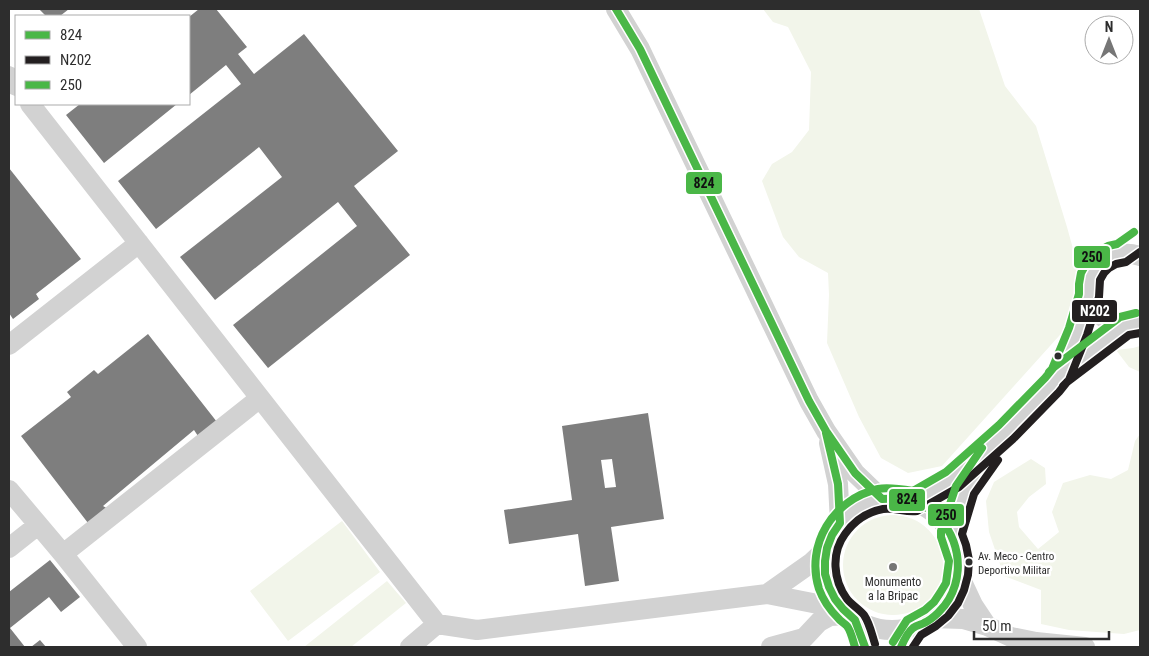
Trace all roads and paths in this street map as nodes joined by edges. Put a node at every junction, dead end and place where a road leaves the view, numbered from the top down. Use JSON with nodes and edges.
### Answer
{"nodes":[{"id":1,"x":616,"y":9,"type":"edge"},
{"id":2,"x":625,"y":9,"type":"edge"},
{"id":3,"x":640,"y":49,"type":"junction"},
{"id":4,"x":31,"y":105,"type":"edge"},
{"id":5,"x":1140,"y":240,"type":"edge"},
{"id":6,"x":138,"y":243,"type":"junction"},
{"id":7,"x":1131,"y":254,"type":"edge"},
{"id":8,"x":1089,"y":295,"type":"junction"},
{"id":9,"x":1133,"y":324,"type":"edge"},
{"id":10,"x":9,"y":345,"type":"edge"},
{"id":11,"x":1060,"y":375,"type":"junction"},
{"id":12,"x":260,"y":398,"type":"junction"},
{"id":13,"x":826,"y":431,"type":"junction"},
{"id":14,"x":1006,"y":432,"type":"junction"},
{"id":15,"x":9,"y":490,"type":"edge"},
{"id":16,"x":882,"y":498,"type":"junction"},
{"id":17,"x":914,"y":502,"type":"junction"},
{"id":18,"x":840,"y":523,"type":"junction"},
{"id":19,"x":38,"y":525,"type":"junction"},
{"id":20,"x":952,"y":534,"type":"junction"},
{"id":21,"x":9,"y":548,"type":"edge"},
{"id":22,"x":827,"y":548,"type":"junction"},
{"id":23,"x":63,"y":554,"type":"junction"},
{"id":24,"x":958,"y":573,"type":"junction"},
{"id":25,"x":767,"y":594,"type":"junction"},
{"id":26,"x":849,"y":615,"type":"junction"},
{"id":27,"x":923,"y":623,"type":"junction"},
{"id":28,"x":437,"y":624,"type":"junction"},
{"id":29,"x":987,"y":626,"type":"junction"},
{"id":30,"x":1009,"y":642,"type":"edge"},
{"id":31,"x":137,"y":647,"type":"edge"},
{"id":32,"x":410,"y":647,"type":"edge"},
{"id":33,"x":771,"y":647,"type":"edge"},
{"id":34,"x":865,"y":647,"type":"edge"},
{"id":35,"x":901,"y":647,"type":"edge"},
{"id":36,"x":1085,"y":647,"type":"edge"}],
"edges":[{"from":1,"to":3,"type":"street"},
{"from":2,"to":3,"type":"street"},
{"from":3,"to":13,"type":"street"},
{"from":4,"to":6,"type":"street"},
{"from":5,"to":7,"type":"street"},
{"from":6,"to":10,"type":"street"},
{"from":6,"to":12,"type":"street"},
{"from":7,"to":8,"type":"street"},
{"from":8,"to":9,"type":"street"},
{"from":8,"to":11,"type":"street"},
{"from":9,"to":11,"type":"street"},
{"from":11,"to":14,"type":"street"},
{"from":12,"to":23,"type":"street"},
{"from":12,"to":28,"type":"street"},
{"from":13,"to":16,"type":"street"},
{"from":13,"to":18,"type":"street"},
{"from":14,"to":17,"type":"street"},
{"from":14,"to":20,"type":"street"},
{"from":15,"to":19,"type":"street"},
{"from":16,"to":17,"type":"street"},
{"from":16,"to":18,"type":"street"},
{"from":17,"to":20,"type":"street"},
{"from":18,"to":22,"type":"street"},
{"from":19,"to":21,"type":"street"},
{"from":19,"to":23,"type":"street"},
{"from":20,"to":24,"type":"street"},
{"from":22,"to":25,"type":"street"},
{"from":22,"to":26,"type":"street"},
{"from":23,"to":31,"type":"street"},
{"from":24,"to":27,"type":"street"},
{"from":24,"to":29,"type":"street"},
{"from":25,"to":26,"type":"street"},
{"from":25,"to":28,"type":"street"},
{"from":26,"to":27,"type":"street"},
{"from":26,"to":33,"type":"street"},
{"from":26,"to":34,"type":"street"},
{"from":27,"to":29,"type":"street"},
{"from":27,"to":35,"type":"street"},
{"from":28,"to":32,"type":"street"},
{"from":29,"to":30,"type":"street"},
{"from":30,"to":36,"type":"street"}]}
